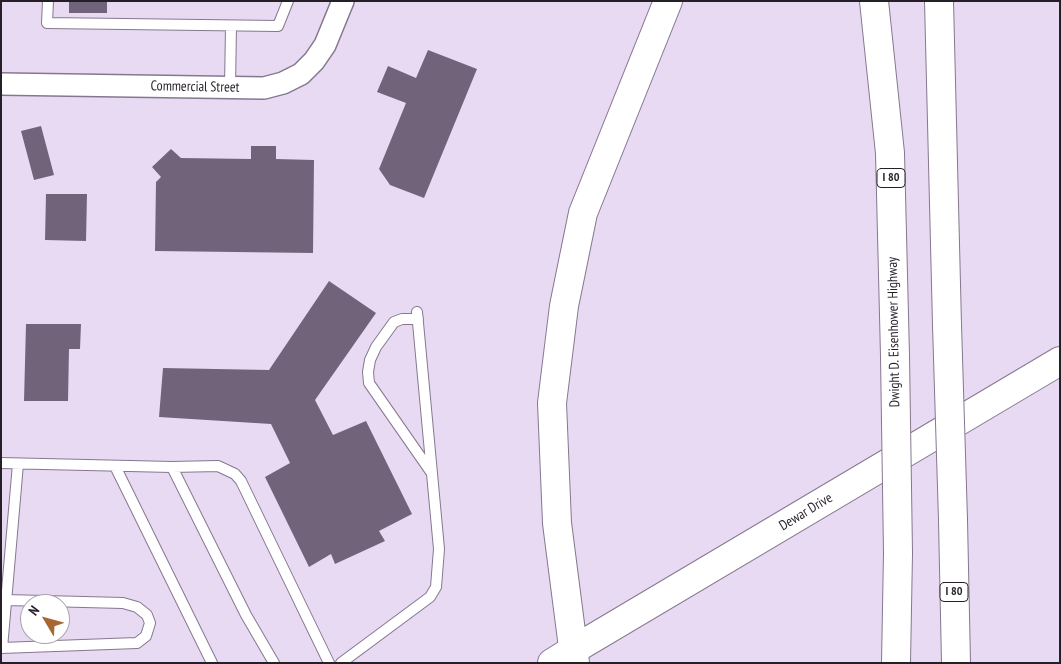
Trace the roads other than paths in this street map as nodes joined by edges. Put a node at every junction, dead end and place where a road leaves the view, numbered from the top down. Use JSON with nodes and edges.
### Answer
{"nodes":[{"id":1,"x":48,"y":1,"type":"edge"},
{"id":2,"x":288,"y":1,"type":"edge"},
{"id":3,"x":343,"y":1,"type":"edge"},
{"id":4,"x":668,"y":1,"type":"edge"},
{"id":5,"x":874,"y":1,"type":"edge"},
{"id":6,"x":939,"y":1,"type":"edge"},
{"id":7,"x":231,"y":26,"type":"junction"},
{"id":8,"x":1,"y":84,"type":"edge"},
{"id":9,"x":230,"y":88,"type":"junction"},
{"id":10,"x":1060,"y":361,"type":"edge"},
{"id":11,"x":1,"y":463,"type":"edge"},
{"id":12,"x":18,"y":464,"type":"junction"},
{"id":13,"x":115,"y":466,"type":"junction"},
{"id":14,"x":172,"y":467,"type":"junction"},
{"id":15,"x":432,"y":473,"type":"junction"},
{"id":16,"x":6,"y":600,"type":"junction"},
{"id":17,"x":2,"y":648,"type":"edge"},
{"id":18,"x":566,"y":658,"type":"edge"},
{"id":19,"x":212,"y":663,"type":"edge"},
{"id":20,"x":274,"y":663,"type":"edge"},
{"id":21,"x":330,"y":663,"type":"edge"},
{"id":22,"x":341,"y":663,"type":"edge"},
{"id":23,"x":896,"y":663,"type":"edge"},
{"id":24,"x":956,"y":663,"type":"edge"}],
"edges":[{"from":1,"to":7,"type":"lane"},
{"from":2,"to":7,"type":"lane"},
{"from":3,"to":9,"type":"street","name":"Commercial Street"},
{"from":4,"to":18,"type":"main road"},
{"from":5,"to":23,"type":"main road","name":"Dwight D. Eisenhower Highway","number":"I 80","bridge":true},
{"from":6,"to":24,"type":"main road","number":"I 80","bridge":true},
{"from":7,"to":9,"type":"lane"},
{"from":8,"to":9,"type":"street","name":"Commercial Street"},
{"from":10,"to":18,"type":"main road","name":"Dewar Drive"},
{"from":11,"to":12,"type":"lane"},
{"from":12,"to":13,"type":"lane"},
{"from":12,"to":16,"type":"lane"},
{"from":13,"to":14,"type":"lane"},
{"from":13,"to":19,"type":"lane"},
{"from":14,"to":20,"type":"lane"},
{"from":14,"to":21,"type":"lane"},
{"from":15,"to":15,"type":"lane"},
{"from":15,"to":22,"type":"lane"},
{"from":16,"to":17,"type":"lane"},
{"from":16,"to":17,"type":"lane"}]}
